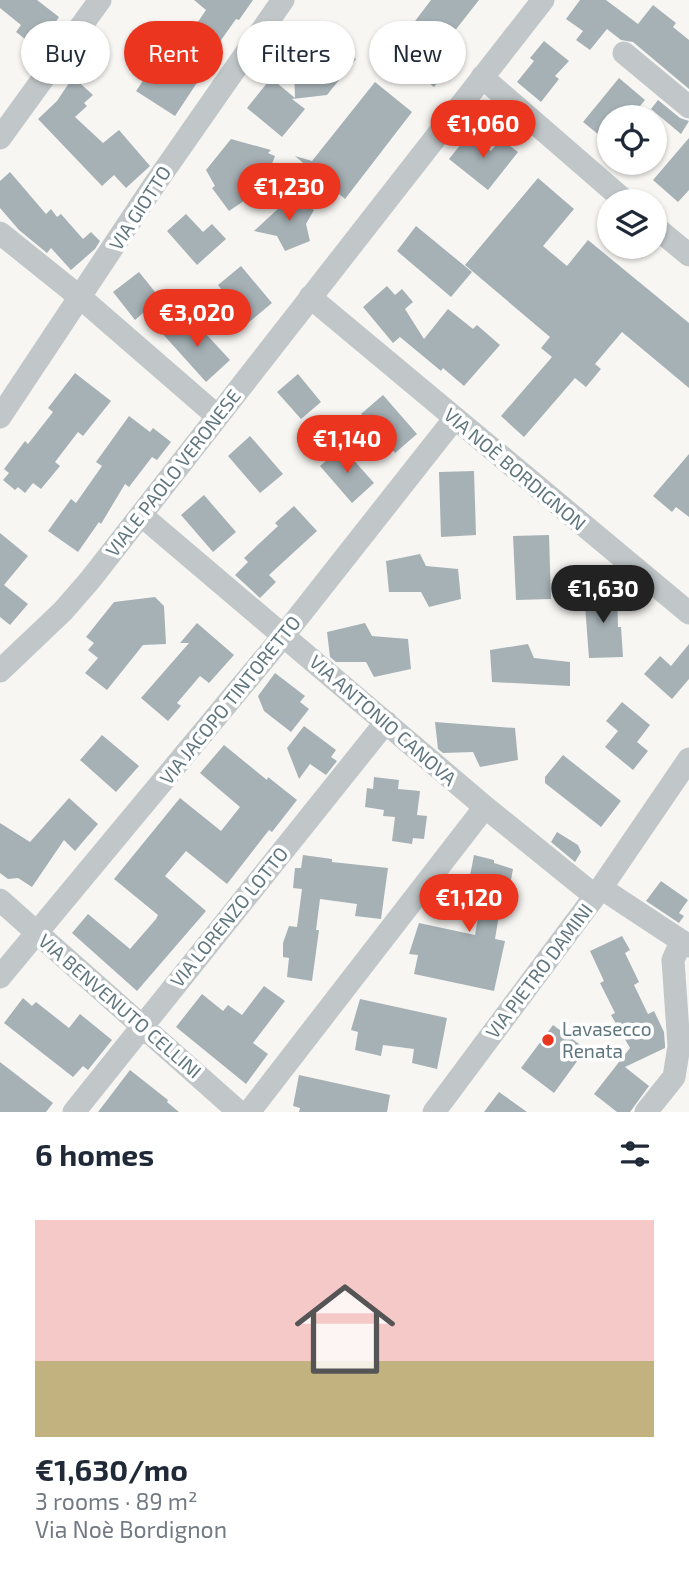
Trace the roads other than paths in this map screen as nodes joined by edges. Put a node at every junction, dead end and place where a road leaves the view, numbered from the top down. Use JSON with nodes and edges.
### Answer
{"nodes":[{"id":1,"x":100,"y":0,"type":"edge"},
{"id":2,"x":283,"y":0,"type":"edge"},
{"id":3,"x":542,"y":0,"type":"edge"},
{"id":4,"x":624,"y":53,"type":"dead end"},
{"id":5,"x":482,"y":77,"type":"junction"},
{"id":6,"x":689,"y":107,"type":"edge"},
{"id":7,"x":0,"y":138,"type":"edge"},
{"id":8,"x":611,"y":189,"type":"edge"},
{"id":9,"x":0,"y":233,"type":"edge"},
{"id":10,"x":667,"y":237,"type":"edge"},
{"id":11,"x":689,"y":255,"type":"edge"},
{"id":12,"x":81,"y":298,"type":"junction"},
{"id":13,"x":310,"y":298,"type":"junction"},
{"id":14,"x":217,"y":416,"type":"junction"},
{"id":15,"x":0,"y":417,"type":"edge"},
{"id":16,"x":455,"y":418,"type":"junction"},
{"id":17,"x":141,"y":515,"type":"junction"},
{"id":18,"x":689,"y":613,"type":"edge"},
{"id":19,"x":284,"y":635,"type":"junction"},
{"id":20,"x":0,"y":671,"type":"edge"},
{"id":21,"x":386,"y":722,"type":"junction"},
{"id":22,"x":689,"y":759,"type":"edge"},
{"id":23,"x":485,"y":807,"type":"junction"},
{"id":24,"x":598,"y":892,"type":"junction"},
{"id":25,"x":0,"y":900,"type":"edge"},
{"id":26,"x":37,"y":934,"type":"junction"},
{"id":27,"x":685,"y":944,"type":"edge"},
{"id":28,"x":0,"y":977,"type":"edge"},
{"id":29,"x":141,"y":1026,"type":"junction"},
{"id":30,"x":437,"y":1111,"type":"edge"},
{"id":31,"x":74,"y":1112,"type":"edge"},
{"id":32,"x":239,"y":1112,"type":"edge"},
{"id":33,"x":249,"y":1112,"type":"edge"},
{"id":34,"x":646,"y":1112,"type":"edge"}],
"edges":[{"from":1,"to":7,"type":"street"},
{"from":2,"to":12,"type":"street","name":"VIA GIOTTO"},
{"from":3,"to":5,"type":"street","name":"VIALE PAOLO VERONESE"},
{"from":4,"to":6,"type":"street"},
{"from":5,"to":8,"type":"street"},
{"from":5,"to":13,"type":"street","name":"VIALE PAOLO VERONESE"},
{"from":9,"to":12,"type":"street"},
{"from":10,"to":11,"type":"street"},
{"from":12,"to":14,"type":"street"},
{"from":12,"to":15,"type":"street","name":"VIA GIOTTO"},
{"from":13,"to":14,"type":"street","name":"VIALE PAOLO VERONESE"},
{"from":13,"to":16,"type":"street","name":"VIA NOÈ BORDIGNON"},
{"from":14,"to":17,"type":"street","name":"VIALE PAOLO VERONESE"},
{"from":16,"to":18,"type":"street","name":"VIA NOÈ BORDIGNON"},
{"from":16,"to":19,"type":"street","name":"VIA JACOPO TINTORETTO"},
{"from":17,"to":19,"type":"street","name":"VIA ANTONIO CANOVA"},
{"from":17,"to":20,"type":"street","name":"VIALE PAOLO VERONESE"},
{"from":19,"to":21,"type":"street","name":"VIA ANTONIO CANOVA"},
{"from":19,"to":26,"type":"street","name":"VIA JACOPO TINTORETTO"},
{"from":21,"to":23,"type":"street","name":"VIA ANTONIO CANOVA"},
{"from":21,"to":29,"type":"street","name":"VIA LORENZO LOTTO"},
{"from":22,"to":24,"type":"street","name":"VIA PIETRO DAMINI"},
{"from":23,"to":24,"type":"street","name":"VIA ANTONIO CANOVA"},
{"from":23,"to":33,"type":"street"},
{"from":24,"to":27,"type":"street","name":"VIA ANTONIO CANOVA"},
{"from":24,"to":30,"type":"street","name":"VIA PIETRO DAMINI"},
{"from":25,"to":26,"type":"street","name":"VIA BENVENUTO CELLINI"},
{"from":26,"to":28,"type":"street","name":"VIA JACOPO TINTORETTO"},
{"from":26,"to":29,"type":"street","name":"VIA BENVENUTO CELLINI"},
{"from":27,"to":34,"type":"street"},
{"from":29,"to":31,"type":"street","name":"VIA LORENZO LOTTO"},
{"from":29,"to":32,"type":"street","name":"VIA BENVENUTO CELLINI"}]}
